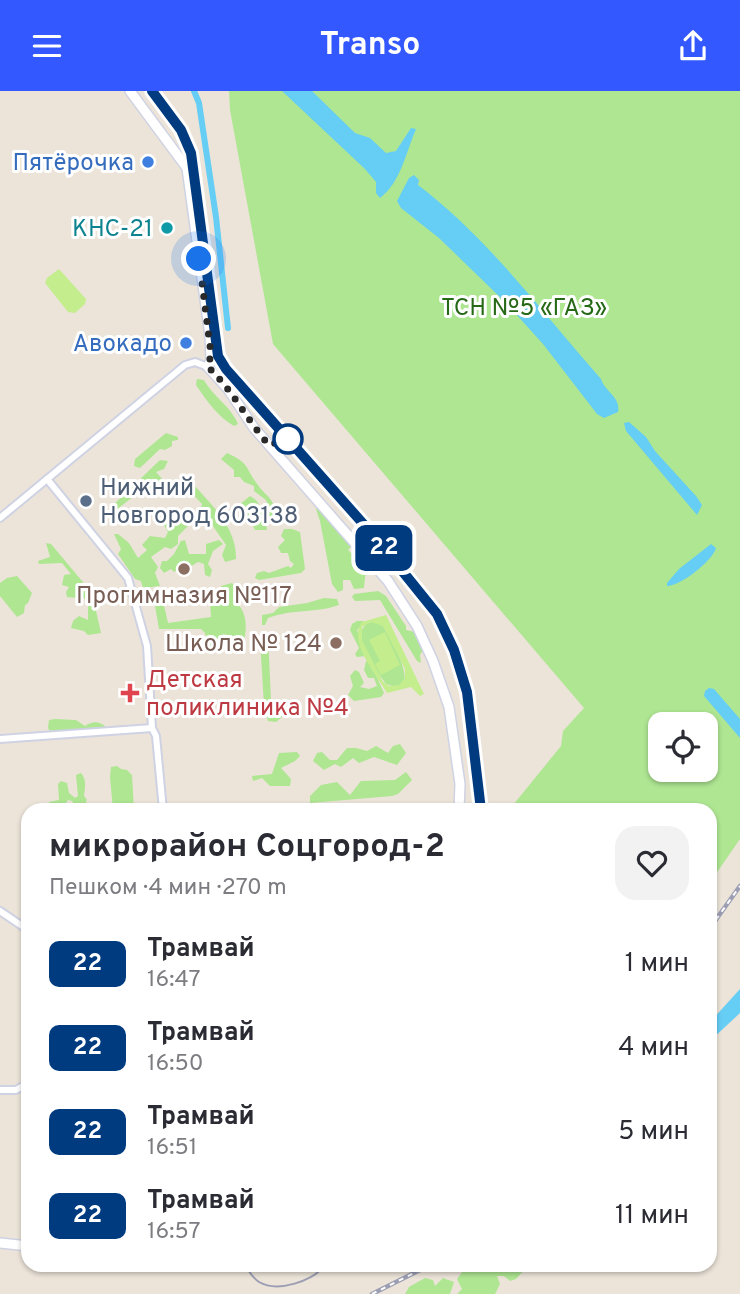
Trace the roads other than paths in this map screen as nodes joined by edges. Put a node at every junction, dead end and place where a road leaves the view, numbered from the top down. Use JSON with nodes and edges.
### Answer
{"nodes":[{"id":1,"x":130,"y":91,"type":"edge"},
{"id":2,"x":208,"y":367,"type":"junction"},
{"id":3,"x":47,"y":479,"type":"junction"},
{"id":4,"x":0,"y":518,"type":"edge"},
{"id":5,"x":152,"y":728,"type":"junction"},
{"id":6,"x":0,"y":739,"type":"edge"},
{"id":7,"x":162,"y":803,"type":"edge"},
{"id":8,"x":459,"y":803,"type":"edge"},
{"id":9,"x":0,"y":911,"type":"edge"},
{"id":10,"x":21,"y":925,"type":"edge"},
{"id":11,"x":21,"y":1087,"type":"edge"},
{"id":12,"x":0,"y":1090,"type":"edge"},
{"id":13,"x":0,"y":1243,"type":"edge"},
{"id":14,"x":21,"y":1245,"type":"edge"}],
"edges":[{"from":1,"to":2,"type":"street"},
{"from":2,"to":3,"type":"street"},
{"from":2,"to":8,"type":"street"},
{"from":3,"to":4,"type":"street"},
{"from":3,"to":5,"type":"street"},
{"from":5,"to":6,"type":"street"},
{"from":5,"to":7,"type":"street"},
{"from":9,"to":10,"type":"street"},
{"from":11,"to":12,"type":"street"},
{"from":13,"to":14,"type":"street"}]}
